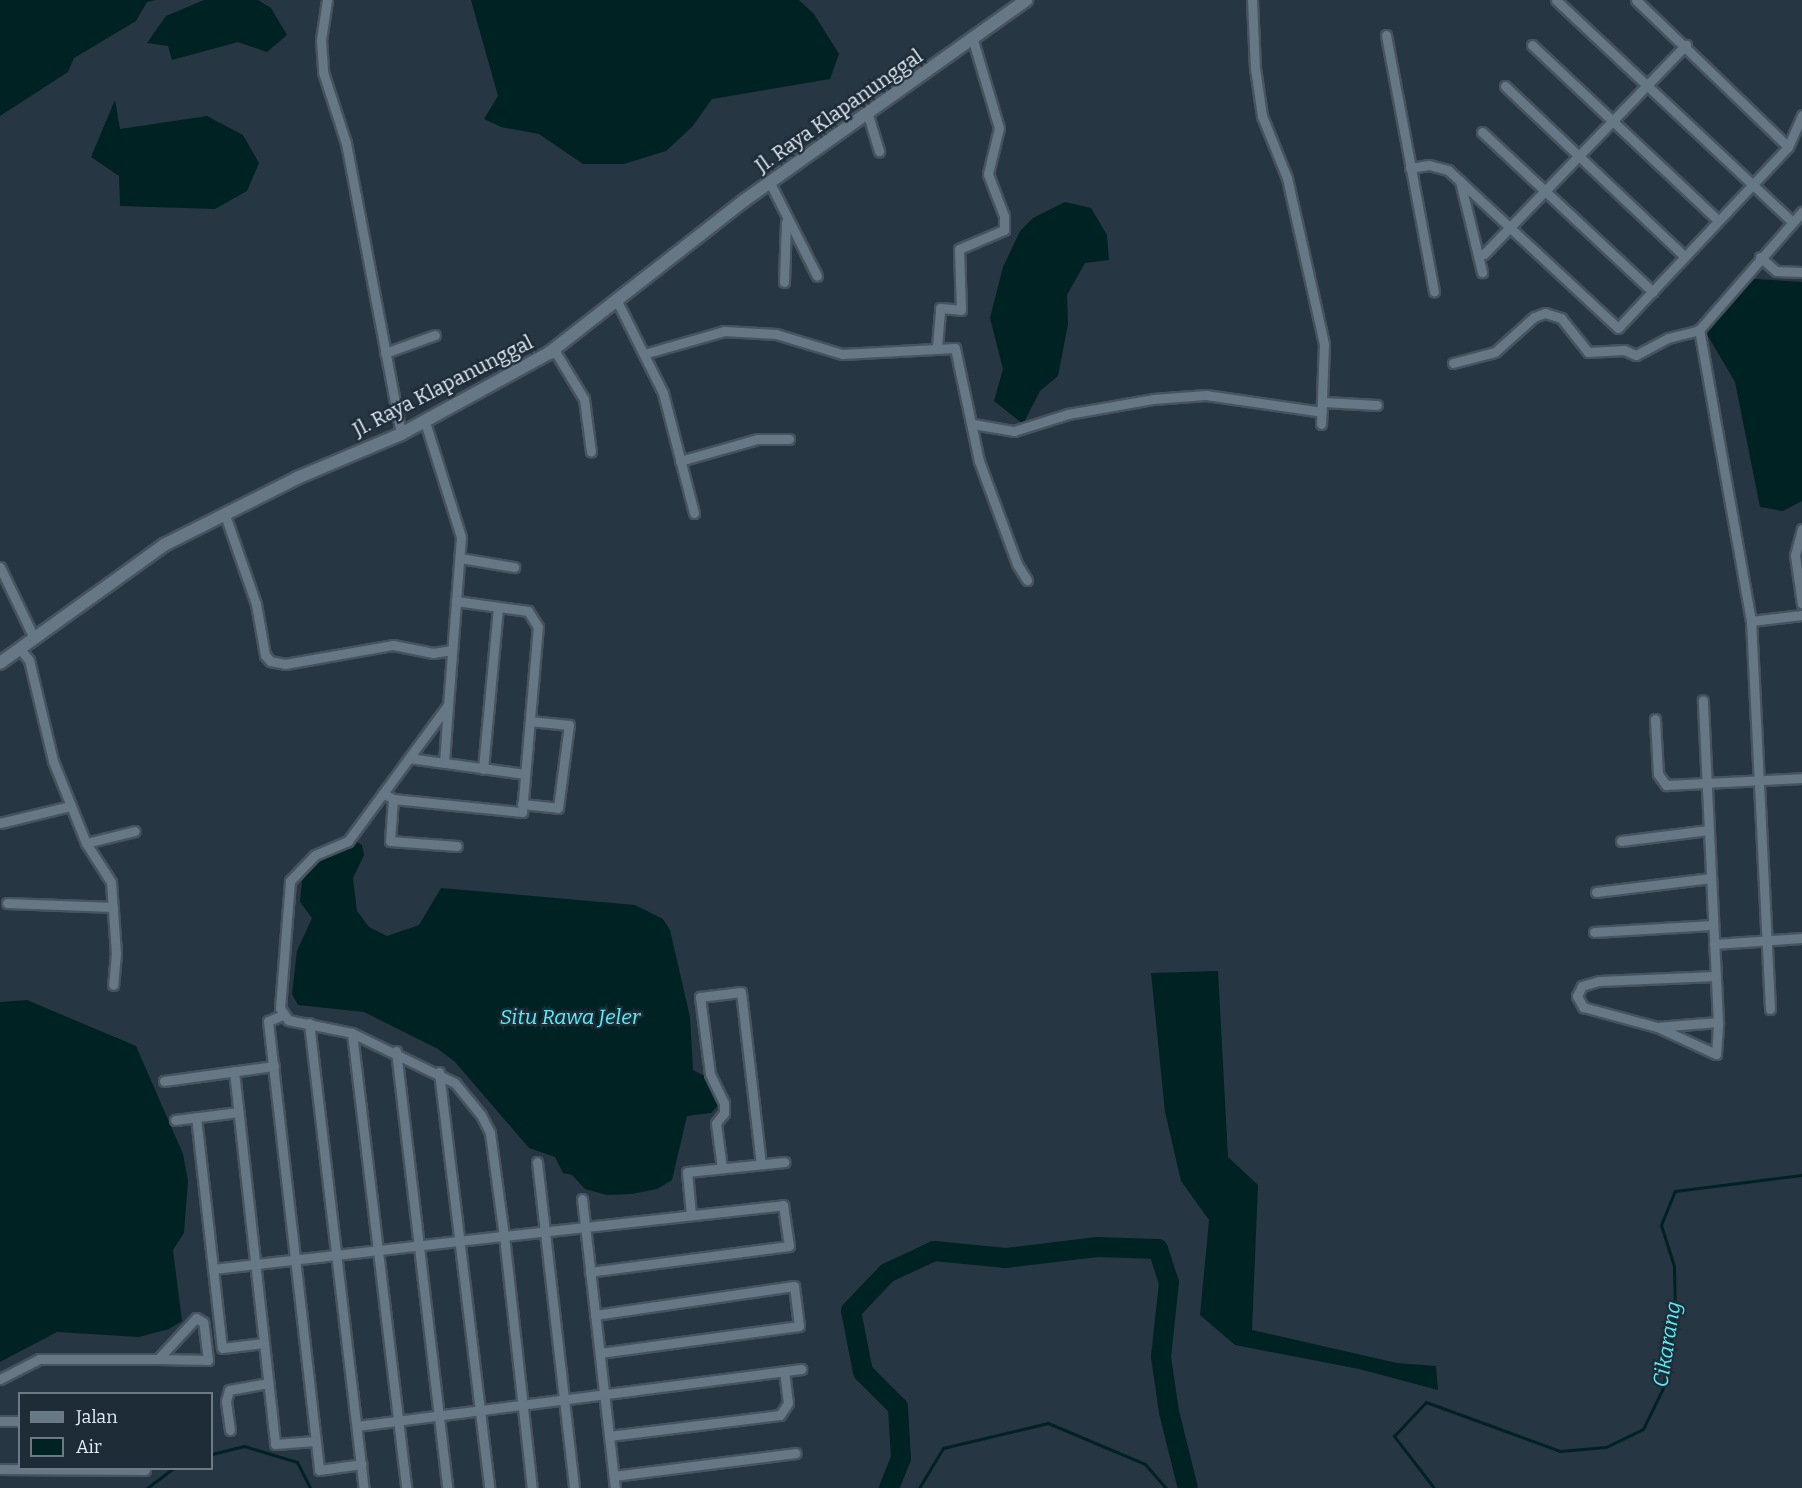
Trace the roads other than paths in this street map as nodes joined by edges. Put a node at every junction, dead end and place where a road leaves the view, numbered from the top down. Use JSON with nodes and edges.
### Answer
{"nodes":[{"id":1,"x":327,"y":0,"type":"edge"},
{"id":2,"x":1026,"y":0,"type":"edge"},
{"id":3,"x":1252,"y":0,"type":"edge"},
{"id":4,"x":1556,"y":0,"type":"edge"},
{"id":5,"x":1636,"y":0,"type":"edge"},
{"id":6,"x":1386,"y":34,"type":"dead end"},
{"id":7,"x":972,"y":37,"type":"junction"},
{"id":8,"x":1532,"y":45,"type":"dead end"},
{"id":9,"x":1686,"y":45,"type":"junction"},
{"id":10,"x":1648,"y":84,"type":"junction"},
{"id":11,"x":1505,"y":86,"type":"dead end"},
{"id":12,"x":868,"y":115,"type":"junction"},
{"id":13,"x":1802,"y":115,"type":"edge"},
{"id":14,"x":1610,"y":122,"type":"junction"},
{"id":15,"x":1482,"y":132,"type":"dead end"},
{"id":16,"x":1788,"y":147,"type":"junction"},
{"id":17,"x":879,"y":151,"type":"dead end"},
{"id":18,"x":1577,"y":155,"type":"junction"},
{"id":19,"x":1410,"y":168,"type":"junction"},
{"id":20,"x":1460,"y":181,"type":"junction"},
{"id":21,"x":770,"y":183,"type":"junction"},
{"id":22,"x":1753,"y":185,"type":"junction"},
{"id":23,"x":1542,"y":190,"type":"junction"},
{"id":24,"x":1802,"y":212,"type":"edge"},
{"id":25,"x":1718,"y":220,"type":"junction"},
{"id":26,"x":786,"y":222,"type":"junction"},
{"id":27,"x":1792,"y":222,"type":"junction"},
{"id":28,"x":1511,"y":226,"type":"junction"},
{"id":29,"x":1484,"y":254,"type":"dead end"},
{"id":30,"x":1684,"y":256,"type":"junction"},
{"id":31,"x":1760,"y":257,"type":"junction"},
{"id":32,"x":1482,"y":272,"type":"dead end"},
{"id":33,"x":1802,"y":272,"type":"edge"},
{"id":34,"x":817,"y":276,"type":"dead end"},
{"id":35,"x":784,"y":282,"type":"dead end"},
{"id":36,"x":1434,"y":292,"type":"dead end"},
{"id":37,"x":1653,"y":292,"type":"junction"},
{"id":38,"x":618,"y":303,"type":"junction"},
{"id":39,"x":1699,"y":330,"type":"junction"},
{"id":40,"x":435,"y":335,"type":"dead end"},
{"id":41,"x":937,"y":346,"type":"junction"},
{"id":42,"x":385,"y":353,"type":"junction"},
{"id":43,"x":549,"y":353,"type":"junction"},
{"id":44,"x":644,"y":354,"type":"junction"},
{"id":45,"x":1453,"y":363,"type":"dead end"},
{"id":46,"x":1377,"y":405,"type":"dead end"},
{"id":47,"x":1323,"y":407,"type":"junction"},
{"id":48,"x":425,"y":422,"type":"junction"},
{"id":49,"x":973,"y":424,"type":"junction"},
{"id":50,"x":1321,"y":424,"type":"dead end"},
{"id":51,"x":401,"y":434,"type":"junction"},
{"id":52,"x":789,"y":439,"type":"dead end"},
{"id":53,"x":591,"y":452,"type":"dead end"},
{"id":54,"x":680,"y":461,"type":"junction"},
{"id":55,"x":694,"y":513,"type":"dead end"},
{"id":56,"x":225,"y":515,"type":"junction"},
{"id":57,"x":1802,"y":529,"type":"edge"},
{"id":58,"x":1798,"y":556,"type":"edge"},
{"id":59,"x":460,"y":558,"type":"junction"},
{"id":60,"x":0,"y":567,"type":"edge"},
{"id":61,"x":514,"y":567,"type":"dead end"},
{"id":62,"x":1027,"y":580,"type":"dead end"},
{"id":63,"x":456,"y":601,"type":"junction"},
{"id":64,"x":1802,"y":604,"type":"edge"},
{"id":65,"x":498,"y":607,"type":"junction"},
{"id":66,"x":1802,"y":615,"type":"edge"},
{"id":67,"x":1751,"y":621,"type":"junction"},
{"id":68,"x":34,"y":638,"type":"junction"},
{"id":69,"x":20,"y":649,"type":"junction"},
{"id":70,"x":452,"y":650,"type":"junction"},
{"id":71,"x":0,"y":663,"type":"edge"},
{"id":72,"x":1703,"y":700,"type":"dead end"},
{"id":73,"x":448,"y":705,"type":"junction"},
{"id":74,"x":1655,"y":719,"type":"dead end"},
{"id":75,"x":530,"y":721,"type":"junction"},
{"id":76,"x":409,"y":758,"type":"junction"},
{"id":77,"x":444,"y":763,"type":"junction"},
{"id":78,"x":483,"y":769,"type":"junction"},
{"id":79,"x":525,"y":774,"type":"junction"},
{"id":80,"x":1802,"y":777,"type":"edge"},
{"id":81,"x":1759,"y":779,"type":"junction"},
{"id":82,"x":1707,"y":782,"type":"junction"},
{"id":83,"x":383,"y":793,"type":"junction"},
{"id":84,"x":393,"y":799,"type":"junction"},
{"id":85,"x":522,"y":804,"type":"junction"},
{"id":86,"x":71,"y":806,"type":"junction"},
{"id":87,"x":0,"y":823,"type":"edge"},
{"id":88,"x":1708,"y":830,"type":"junction"},
{"id":89,"x":135,"y":831,"type":"dead end"},
{"id":90,"x":1620,"y":841,"type":"dead end"},
{"id":91,"x":86,"y":843,"type":"junction"},
{"id":92,"x":457,"y":846,"type":"dead end"},
{"id":93,"x":1710,"y":878,"type":"junction"},
{"id":94,"x":1596,"y":892,"type":"dead end"},
{"id":95,"x":7,"y":903,"type":"dead end"},
{"id":96,"x":113,"y":907,"type":"junction"},
{"id":97,"x":1713,"y":925,"type":"junction"},
{"id":98,"x":1594,"y":932,"type":"dead end"},
{"id":99,"x":1802,"y":938,"type":"edge"},
{"id":100,"x":1766,"y":940,"type":"junction"},
{"id":101,"x":1714,"y":944,"type":"junction"},
{"id":102,"x":1715,"y":976,"type":"junction"},
{"id":103,"x":113,"y":985,"type":"dead end"},
{"id":104,"x":1770,"y":1009,"type":"dead end"},
{"id":105,"x":283,"y":1015,"type":"junction"},
{"id":106,"x":1718,"y":1022,"type":"junction"},
{"id":107,"x":309,"y":1023,"type":"junction"},
{"id":108,"x":1657,"y":1027,"type":"junction"},
{"id":109,"x":352,"y":1033,"type":"junction"},
{"id":110,"x":396,"y":1051,"type":"junction"},
{"id":111,"x":274,"y":1066,"type":"junction"},
{"id":112,"x":234,"y":1071,"type":"junction"},
{"id":113,"x":439,"y":1072,"type":"junction"},
{"id":114,"x":164,"y":1081,"type":"dead end"},
{"id":115,"x":238,"y":1112,"type":"junction"},
{"id":116,"x":196,"y":1117,"type":"junction"},
{"id":117,"x":175,"y":1120,"type":"dead end"},
{"id":118,"x":537,"y":1162,"type":"dead end"},
{"id":119,"x":784,"y":1162,"type":"dead end"},
{"id":120,"x":761,"y":1164,"type":"junction"},
{"id":121,"x":722,"y":1168,"type":"junction"},
{"id":122,"x":582,"y":1198,"type":"dead end"},
{"id":123,"x":691,"y":1215,"type":"junction"},
{"id":124,"x":585,"y":1227,"type":"junction"},
{"id":125,"x":545,"y":1232,"type":"junction"},
{"id":126,"x":504,"y":1236,"type":"junction"},
{"id":127,"x":459,"y":1241,"type":"junction"},
{"id":128,"x":419,"y":1246,"type":"junction"},
{"id":129,"x":379,"y":1250,"type":"junction"},
{"id":130,"x":338,"y":1255,"type":"junction"},
{"id":131,"x":297,"y":1260,"type":"junction"},
{"id":132,"x":255,"y":1264,"type":"junction"},
{"id":133,"x":213,"y":1269,"type":"junction"},
{"id":134,"x":590,"y":1272,"type":"junction"},
{"id":135,"x":596,"y":1315,"type":"junction"},
{"id":136,"x":264,"y":1343,"type":"junction"},
{"id":137,"x":600,"y":1353,"type":"junction"},
{"id":138,"x":158,"y":1359,"type":"junction"},
{"id":139,"x":801,"y":1369,"type":"dead end"},
{"id":140,"x":784,"y":1372,"type":"junction"},
{"id":141,"x":0,"y":1379,"type":"edge"},
{"id":142,"x":268,"y":1383,"type":"junction"},
{"id":143,"x":605,"y":1395,"type":"junction"},
{"id":144,"x":564,"y":1401,"type":"junction"},
{"id":145,"x":523,"y":1406,"type":"junction"},
{"id":146,"x":480,"y":1411,"type":"junction"},
{"id":147,"x":439,"y":1416,"type":"junction"},
{"id":148,"x":0,"y":1421,"type":"edge"},
{"id":149,"x":18,"y":1421,"type":"edge"},
{"id":150,"x":398,"y":1421,"type":"junction"},
{"id":151,"x":357,"y":1426,"type":"junction"},
{"id":152,"x":230,"y":1430,"type":"dead end"},
{"id":153,"x":609,"y":1436,"type":"junction"},
{"id":154,"x":315,"y":1441,"type":"junction"},
{"id":155,"x":796,"y":1453,"type":"dead end"},
{"id":156,"x":362,"y":1464,"type":"junction"},
{"id":157,"x":0,"y":1469,"type":"edge"},
{"id":158,"x":18,"y":1469,"type":"edge"},
{"id":159,"x":614,"y":1476,"type":"junction"},
{"id":160,"x":364,"y":1488,"type":"edge"},
{"id":161,"x":406,"y":1488,"type":"edge"},
{"id":162,"x":447,"y":1488,"type":"edge"},
{"id":163,"x":489,"y":1488,"type":"edge"},
{"id":164,"x":532,"y":1488,"type":"edge"},
{"id":165,"x":574,"y":1488,"type":"edge"},
{"id":166,"x":615,"y":1488,"type":"edge"}],
"edges":[{"from":1,"to":42,"type":"street"},
{"from":2,"to":7,"type":"street","name":"Jl. Raya Klapanunggal"},
{"from":3,"to":47,"type":"street"},
{"from":4,"to":10,"type":"street"},
{"from":5,"to":9,"type":"street"},
{"from":6,"to":19,"type":"street"},
{"from":7,"to":12,"type":"street","name":"Jl. Raya Klapanunggal"},
{"from":7,"to":41,"type":"street"},
{"from":8,"to":14,"type":"street"},
{"from":9,"to":10,"type":"street"},
{"from":9,"to":16,"type":"street"},
{"from":10,"to":14,"type":"street"},
{"from":10,"to":22,"type":"street"},
{"from":11,"to":18,"type":"street"},
{"from":12,"to":17,"type":"street"},
{"from":12,"to":21,"type":"street","name":"Jl. Raya Klapanunggal"},
{"from":13,"to":16,"type":"street"},
{"from":14,"to":18,"type":"street"},
{"from":14,"to":25,"type":"street"},
{"from":15,"to":23,"type":"street"},
{"from":16,"to":22,"type":"street"},
{"from":18,"to":23,"type":"street"},
{"from":18,"to":30,"type":"street"},
{"from":19,"to":20,"type":"street"},
{"from":19,"to":36,"type":"street"},
{"from":20,"to":28,"type":"street"},
{"from":20,"to":32,"type":"street"},
{"from":21,"to":26,"type":"street"},
{"from":21,"to":38,"type":"street","name":"Jl. Raya Klapanunggal"},
{"from":22,"to":25,"type":"street"},
{"from":22,"to":27,"type":"street"},
{"from":23,"to":28,"type":"street"},
{"from":23,"to":37,"type":"street"},
{"from":24,"to":27,"type":"street"},
{"from":25,"to":30,"type":"street"},
{"from":26,"to":34,"type":"street"},
{"from":26,"to":35,"type":"street"},
{"from":27,"to":31,"type":"street"},
{"from":28,"to":29,"type":"street"},
{"from":28,"to":37,"type":"street"},
{"from":30,"to":37,"type":"street"},
{"from":31,"to":33,"type":"street"},
{"from":31,"to":39,"type":"street"},
{"from":38,"to":43,"type":"street","name":"Jl. Raya Klapanunggal"},
{"from":38,"to":44,"type":"street"},
{"from":39,"to":45,"type":"street"},
{"from":39,"to":67,"type":"street"},
{"from":40,"to":42,"type":"street"},
{"from":41,"to":44,"type":"street"},
{"from":41,"to":49,"type":"street"},
{"from":42,"to":51,"type":"street"},
{"from":43,"to":48,"type":"street","name":"Jl. Raya Klapanunggal"},
{"from":43,"to":53,"type":"street"},
{"from":44,"to":54,"type":"street"},
{"from":46,"to":47,"type":"street"},
{"from":47,"to":49,"type":"street"},
{"from":47,"to":50,"type":"street"},
{"from":48,"to":51,"type":"street","name":"Jl. Raya Klapanunggal"},
{"from":48,"to":59,"type":"street"},
{"from":49,"to":62,"type":"street"},
{"from":51,"to":56,"type":"street","name":"Jl. Raya Klapanunggal"},
{"from":52,"to":54,"type":"street"},
{"from":54,"to":55,"type":"street"},
{"from":56,"to":68,"type":"street","name":"Jl. Raya Klapanunggal"},
{"from":56,"to":70,"type":"street"},
{"from":57,"to":58,"type":"street"},
{"from":58,"to":64,"type":"street"},
{"from":59,"to":61,"type":"street"},
{"from":59,"to":63,"type":"street"},
{"from":60,"to":68,"type":"street"},
{"from":63,"to":65,"type":"street"},
{"from":63,"to":70,"type":"street"},
{"from":65,"to":75,"type":"street"},
{"from":65,"to":78,"type":"street"},
{"from":66,"to":67,"type":"street"},
{"from":67,"to":81,"type":"street"},
{"from":68,"to":69,"type":"street","name":"Jl. Raya Klapanunggal"},
{"from":69,"to":71,"type":"street","name":"Jl. Raya Klapanunggal"},
{"from":69,"to":86,"type":"street"},
{"from":70,"to":73,"type":"street"},
{"from":72,"to":82,"type":"street"},
{"from":73,"to":76,"type":"street"},
{"from":73,"to":77,"type":"street"},
{"from":74,"to":82,"type":"street"},
{"from":75,"to":79,"type":"street"},
{"from":75,"to":85,"type":"street"},
{"from":76,"to":77,"type":"street"},
{"from":76,"to":83,"type":"street"},
{"from":77,"to":78,"type":"street"},
{"from":78,"to":79,"type":"street"},
{"from":79,"to":85,"type":"street"},
{"from":80,"to":81,"type":"street"},
{"from":81,"to":82,"type":"street"},
{"from":81,"to":100,"type":"street"},
{"from":82,"to":88,"type":"street"},
{"from":83,"to":84,"type":"street"},
{"from":83,"to":105,"type":"street"},
{"from":84,"to":85,"type":"street"},
{"from":84,"to":92,"type":"street"},
{"from":86,"to":87,"type":"street"},
{"from":86,"to":91,"type":"street"},
{"from":88,"to":90,"type":"street"},
{"from":88,"to":93,"type":"street"},
{"from":89,"to":91,"type":"street"},
{"from":91,"to":96,"type":"street"},
{"from":93,"to":94,"type":"street"},
{"from":93,"to":97,"type":"street"},
{"from":95,"to":96,"type":"street"},
{"from":96,"to":103,"type":"street"},
{"from":97,"to":98,"type":"street"},
{"from":97,"to":101,"type":"street"},
{"from":99,"to":100,"type":"street"},
{"from":100,"to":101,"type":"street"},
{"from":100,"to":104,"type":"street"},
{"from":101,"to":102,"type":"street"},
{"from":102,"to":106,"type":"street"},
{"from":102,"to":108,"type":"street"},
{"from":105,"to":107,"type":"street"},
{"from":105,"to":111,"type":"street"},
{"from":106,"to":108,"type":"street"},
{"from":106,"to":108,"type":"street"},
{"from":107,"to":109,"type":"street"},
{"from":107,"to":130,"type":"street"},
{"from":109,"to":110,"type":"street"},
{"from":109,"to":129,"type":"street"},
{"from":110,"to":113,"type":"street"},
{"from":110,"to":128,"type":"street"},
{"from":111,"to":112,"type":"street"},
{"from":111,"to":131,"type":"street"},
{"from":112,"to":114,"type":"street"},
{"from":112,"to":115,"type":"street"},
{"from":113,"to":126,"type":"street"},
{"from":113,"to":127,"type":"street"},
{"from":115,"to":116,"type":"street"},
{"from":115,"to":132,"type":"street"},
{"from":116,"to":117,"type":"street"},
{"from":116,"to":133,"type":"street"},
{"from":118,"to":125,"type":"street"},
{"from":119,"to":120,"type":"street"},
{"from":120,"to":121,"type":"street"},
{"from":120,"to":121,"type":"street"},
{"from":121,"to":123,"type":"street"},
{"from":122,"to":124,"type":"street"},
{"from":123,"to":124,"type":"street"},
{"from":123,"to":134,"type":"street"},
{"from":124,"to":125,"type":"street"},
{"from":124,"to":134,"type":"street"},
{"from":125,"to":126,"type":"street"},
{"from":125,"to":144,"type":"street"},
{"from":126,"to":127,"type":"street"},
{"from":126,"to":145,"type":"street"},
{"from":127,"to":128,"type":"street"},
{"from":127,"to":146,"type":"street"},
{"from":128,"to":129,"type":"street"},
{"from":128,"to":147,"type":"street"},
{"from":129,"to":130,"type":"street"},
{"from":129,"to":150,"type":"street"},
{"from":130,"to":131,"type":"street"},
{"from":130,"to":151,"type":"street"},
{"from":131,"to":132,"type":"street"},
{"from":131,"to":154,"type":"street"},
{"from":132,"to":133,"type":"street"},
{"from":132,"to":136,"type":"street"},
{"from":133,"to":136,"type":"street"},
{"from":134,"to":135,"type":"street"},
{"from":135,"to":137,"type":"street"},
{"from":135,"to":137,"type":"street"},
{"from":136,"to":142,"type":"street"},
{"from":137,"to":143,"type":"street"},
{"from":138,"to":138,"type":"street"},
{"from":138,"to":141,"type":"street"},
{"from":139,"to":140,"type":"street"},
{"from":140,"to":143,"type":"street"},
{"from":140,"to":153,"type":"street"},
{"from":142,"to":152,"type":"street"},
{"from":142,"to":154,"type":"street"},
{"from":143,"to":144,"type":"street"},
{"from":143,"to":153,"type":"street"},
{"from":144,"to":145,"type":"street"},
{"from":144,"to":165,"type":"street"},
{"from":145,"to":146,"type":"street"},
{"from":145,"to":164,"type":"street"},
{"from":146,"to":147,"type":"street"},
{"from":146,"to":163,"type":"street"},
{"from":147,"to":150,"type":"street"},
{"from":147,"to":162,"type":"street"},
{"from":148,"to":149,"type":"street"},
{"from":150,"to":151,"type":"street"},
{"from":150,"to":161,"type":"street"},
{"from":151,"to":156,"type":"street"},
{"from":153,"to":159,"type":"street"},
{"from":154,"to":156,"type":"street"},
{"from":155,"to":159,"type":"street"},
{"from":156,"to":160,"type":"street"},
{"from":157,"to":158,"type":"street"},
{"from":159,"to":166,"type":"street"}]}
